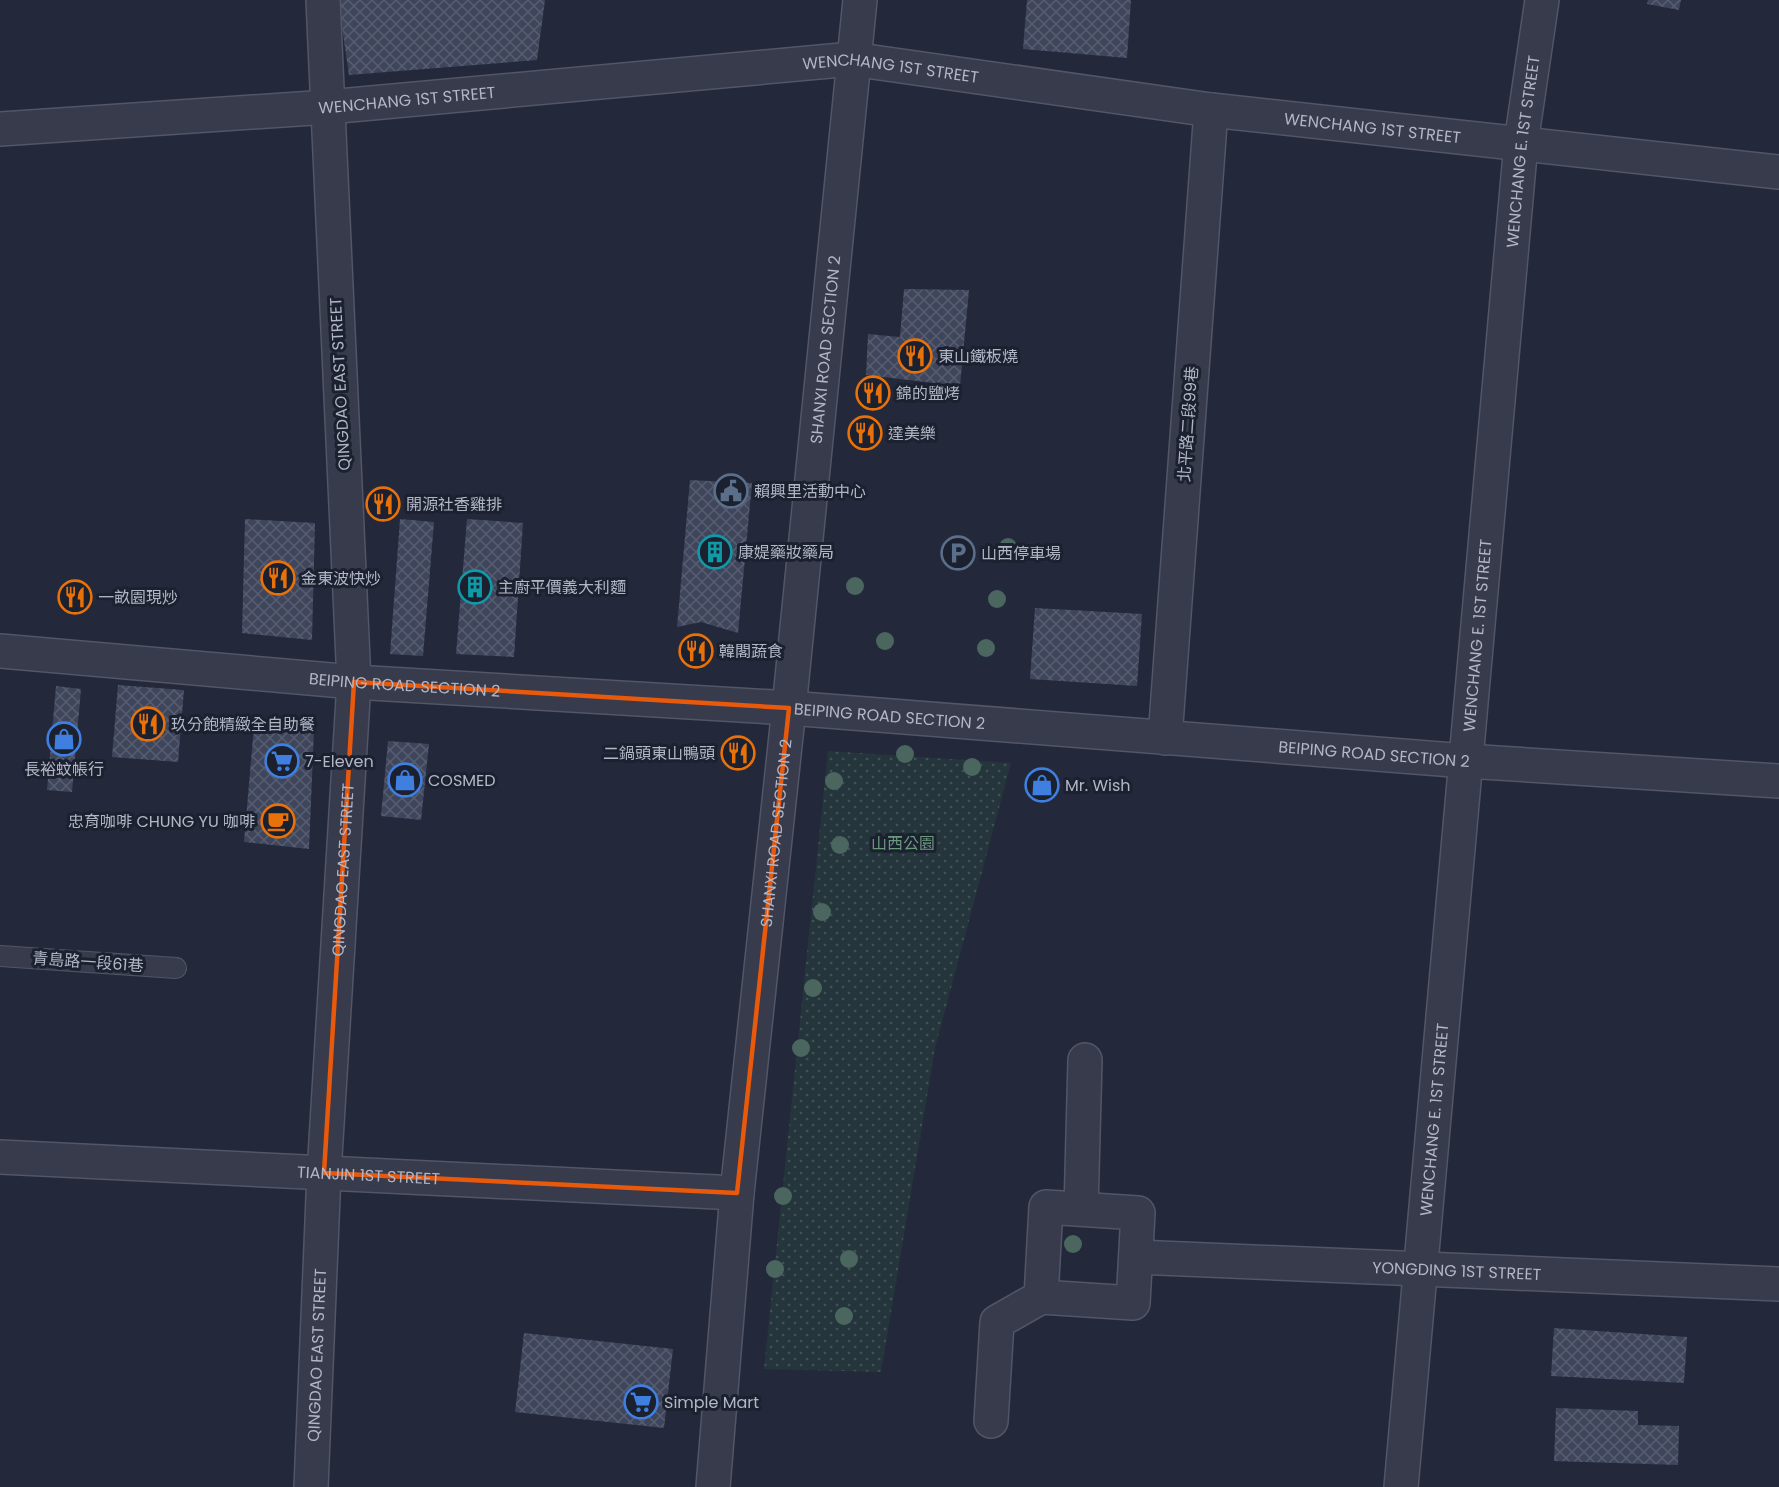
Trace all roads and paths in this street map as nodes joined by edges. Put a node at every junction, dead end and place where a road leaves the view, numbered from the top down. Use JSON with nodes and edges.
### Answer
{"nodes":[{"id":1,"x":323,"y":0,"type":"edge"},
{"id":2,"x":860,"y":0,"type":"edge"},
{"id":3,"x":1542,"y":0,"type":"edge"},
{"id":4,"x":852,"y":59,"type":"junction"},
{"id":5,"x":328,"y":107,"type":"junction"},
{"id":6,"x":1211,"y":110,"type":"junction"},
{"id":7,"x":0,"y":129,"type":"edge"},
{"id":8,"x":1521,"y":142,"type":"junction"},
{"id":9,"x":1779,"y":172,"type":"edge"},
{"id":10,"x":0,"y":651,"type":"edge"},
{"id":11,"x":354,"y":682,"type":"junction"},
{"id":12,"x":789,"y":708,"type":"junction"},
{"id":13,"x":1166,"y":738,"type":"junction"},
{"id":14,"x":1466,"y":761,"type":"junction"},
{"id":15,"x":1779,"y":781,"type":"edge"},
{"id":16,"x":0,"y":956,"type":"edge"},
{"id":17,"x":176,"y":968,"type":"dead end"},
{"id":18,"x":1085,"y":1060,"type":"dead end"},
{"id":19,"x":0,"y":1157,"type":"edge"},
{"id":20,"x":324,"y":1173,"type":"junction"},
{"id":21,"x":737,"y":1193,"type":"junction"},
{"id":22,"x":1081,"y":1209,"type":"junction"},
{"id":23,"x":1136,"y":1257,"type":"junction"},
{"id":24,"x":1421,"y":1269,"type":"junction"},
{"id":25,"x":1779,"y":1284,"type":"edge"},
{"id":26,"x":1041,"y":1297,"type":"junction"},
{"id":27,"x":992,"y":1421,"type":"dead end"},
{"id":28,"x":311,"y":1487,"type":"edge"},
{"id":29,"x":712,"y":1487,"type":"edge"},
{"id":30,"x":1401,"y":1487,"type":"edge"}],
"edges":[{"from":1,"to":5,"type":"street","name":"QINGDAO EAST STREET"},
{"from":2,"to":4,"type":"street","name":"SHANXI ROAD SECTION 2"},
{"from":3,"to":8,"type":"street","name":"WENCHANG E. 1ST STREET"},
{"from":4,"to":5,"type":"street","name":"WENCHANG 1ST STREET"},
{"from":4,"to":6,"type":"street","name":"WENCHANG 1ST STREET"},
{"from":4,"to":12,"type":"street","name":"SHANXI ROAD SECTION 2"},
{"from":5,"to":7,"type":"street","name":"WENCHANG 1ST STREET"},
{"from":5,"to":11,"type":"street","name":"QINGDAO EAST STREET"},
{"from":6,"to":8,"type":"street","name":"WENCHANG 1ST STREET"},
{"from":6,"to":13,"type":"street","name":"北平路二段99巷"},
{"from":8,"to":9,"type":"street","name":"WENCHANG 1ST STREET"},
{"from":8,"to":14,"type":"street","name":"WENCHANG E. 1ST STREET"},
{"from":10,"to":11,"type":"street","name":"BEIPING ROAD SECTION 2"},
{"from":11,"to":12,"type":"street","name":"BEIPING ROAD SECTION 2"},
{"from":11,"to":20,"type":"street","name":"QINGDAO EAST STREET"},
{"from":12,"to":13,"type":"street","name":"BEIPING ROAD SECTION 2"},
{"from":12,"to":21,"type":"street","name":"SHANXI ROAD SECTION 2"},
{"from":13,"to":14,"type":"street","name":"BEIPING ROAD SECTION 2"},
{"from":14,"to":15,"type":"street","name":"BEIPING ROAD SECTION 2"},
{"from":14,"to":24,"type":"street","name":"WENCHANG E. 1ST STREET"},
{"from":16,"to":17,"type":"lane","name":"青島路一段61巷"},
{"from":18,"to":22,"type":"street"},
{"from":19,"to":20,"type":"street","name":"TIANJIN 1ST STREET"},
{"from":20,"to":21,"type":"street","name":"TIANJIN 1ST STREET"},
{"from":20,"to":28,"type":"street","name":"QINGDAO EAST STREET"},
{"from":21,"to":29,"type":"street","name":"SHANXI ROAD SECTION 2"},
{"from":22,"to":23,"type":"street"},
{"from":22,"to":26,"type":"street"},
{"from":23,"to":24,"type":"street","name":"YONGDING 1ST STREET"},
{"from":23,"to":26,"type":"street"},
{"from":24,"to":25,"type":"street","name":"YONGDING 1ST STREET"},
{"from":24,"to":30,"type":"street","name":"WENCHANG E. 1ST STREET"},
{"from":26,"to":27,"type":"street"}]}
